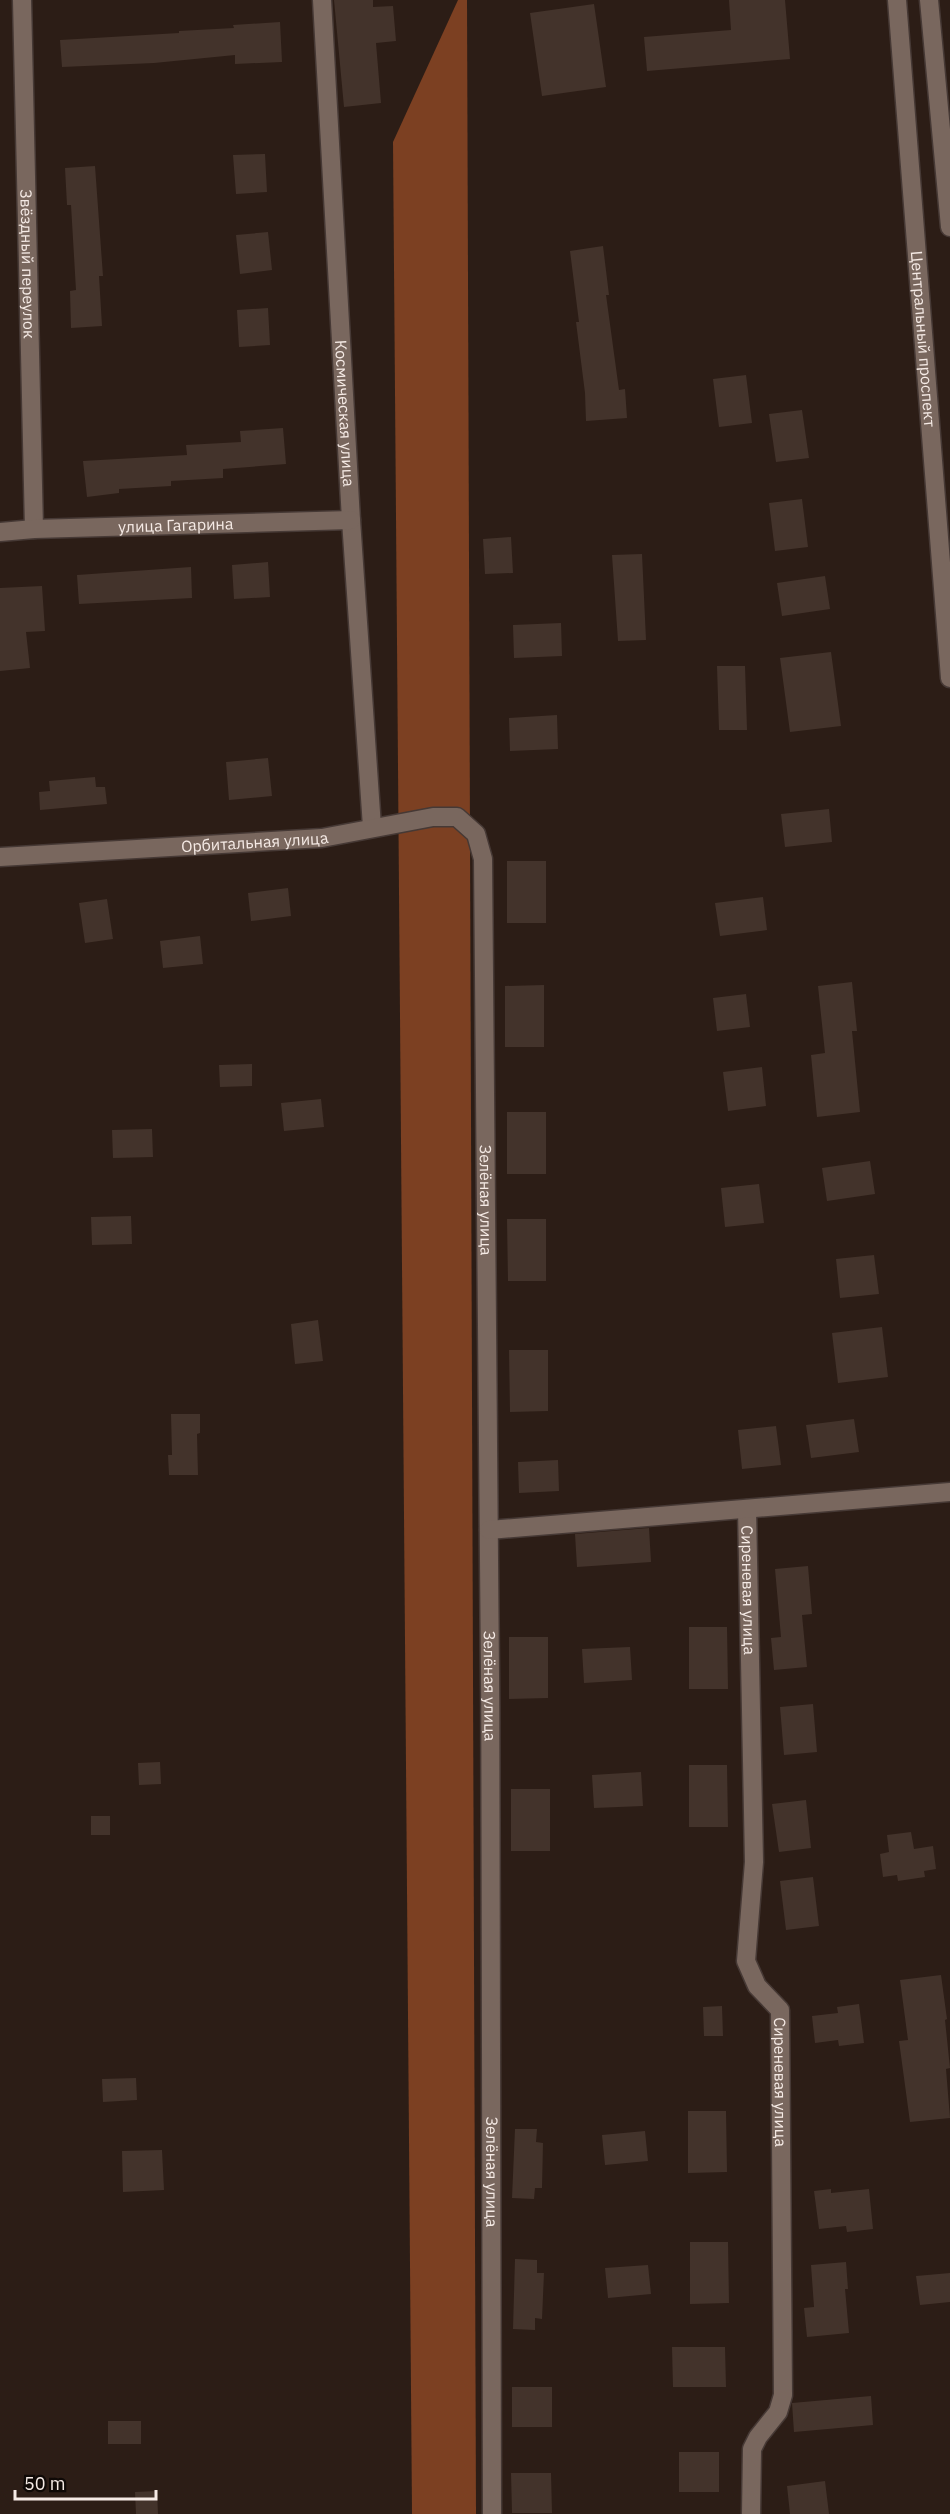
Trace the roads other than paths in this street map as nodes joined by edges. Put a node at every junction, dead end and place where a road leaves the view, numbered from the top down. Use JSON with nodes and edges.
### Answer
{"nodes":[{"id":1,"x":22,"y":0,"type":"edge"},
{"id":2,"x":322,"y":0,"type":"edge"},
{"id":3,"x":897,"y":0,"type":"edge"},
{"id":4,"x":929,"y":0,"type":"edge"},
{"id":5,"x":950,"y":227,"type":"edge"},
{"id":6,"x":351,"y":520,"type":"junction"},
{"id":7,"x":34,"y":529,"type":"junction"},
{"id":8,"x":0,"y":532,"type":"edge"},
{"id":9,"x":950,"y":678,"type":"edge"},
{"id":10,"x":372,"y":827,"type":"junction"},
{"id":11,"x":0,"y":856,"type":"edge"},
{"id":12,"x":483,"y":859,"type":"joint"},
{"id":13,"x":950,"y":1492,"type":"edge"},
{"id":14,"x":747,"y":1509,"type":"junction"},
{"id":15,"x":489,"y":1530,"type":"junction"},
{"id":16,"x":492,"y":2514,"type":"edge"},
{"id":17,"x":751,"y":2514,"type":"edge"}],
"edges":[{"from":1,"to":7,"type":"street","name":"Звёздный переулок"},
{"from":2,"to":6,"type":"street","name":"Космическая улица"},
{"from":3,"to":9,"type":"street","name":"Центральный проспект"},
{"from":4,"to":5,"type":"street"},
{"from":6,"to":7,"type":"street","name":"улица Гагарина"},
{"from":6,"to":10,"type":"street","name":"Космическая улица"},
{"from":7,"to":8,"type":"street","name":"улица Гагарина"},
{"from":10,"to":11,"type":"street","name":"Орбитальная улица"},
{"from":10,"to":12,"type":"street","name":"Орбитальная улица"},
{"from":12,"to":15,"type":"street","name":"Зелёная улица"},
{"from":13,"to":14,"type":"street"},
{"from":14,"to":15,"type":"street"},
{"from":14,"to":17,"type":"street","name":"Сиреневая улица"},
{"from":15,"to":16,"type":"street","name":"Зелёная улица"}]}
